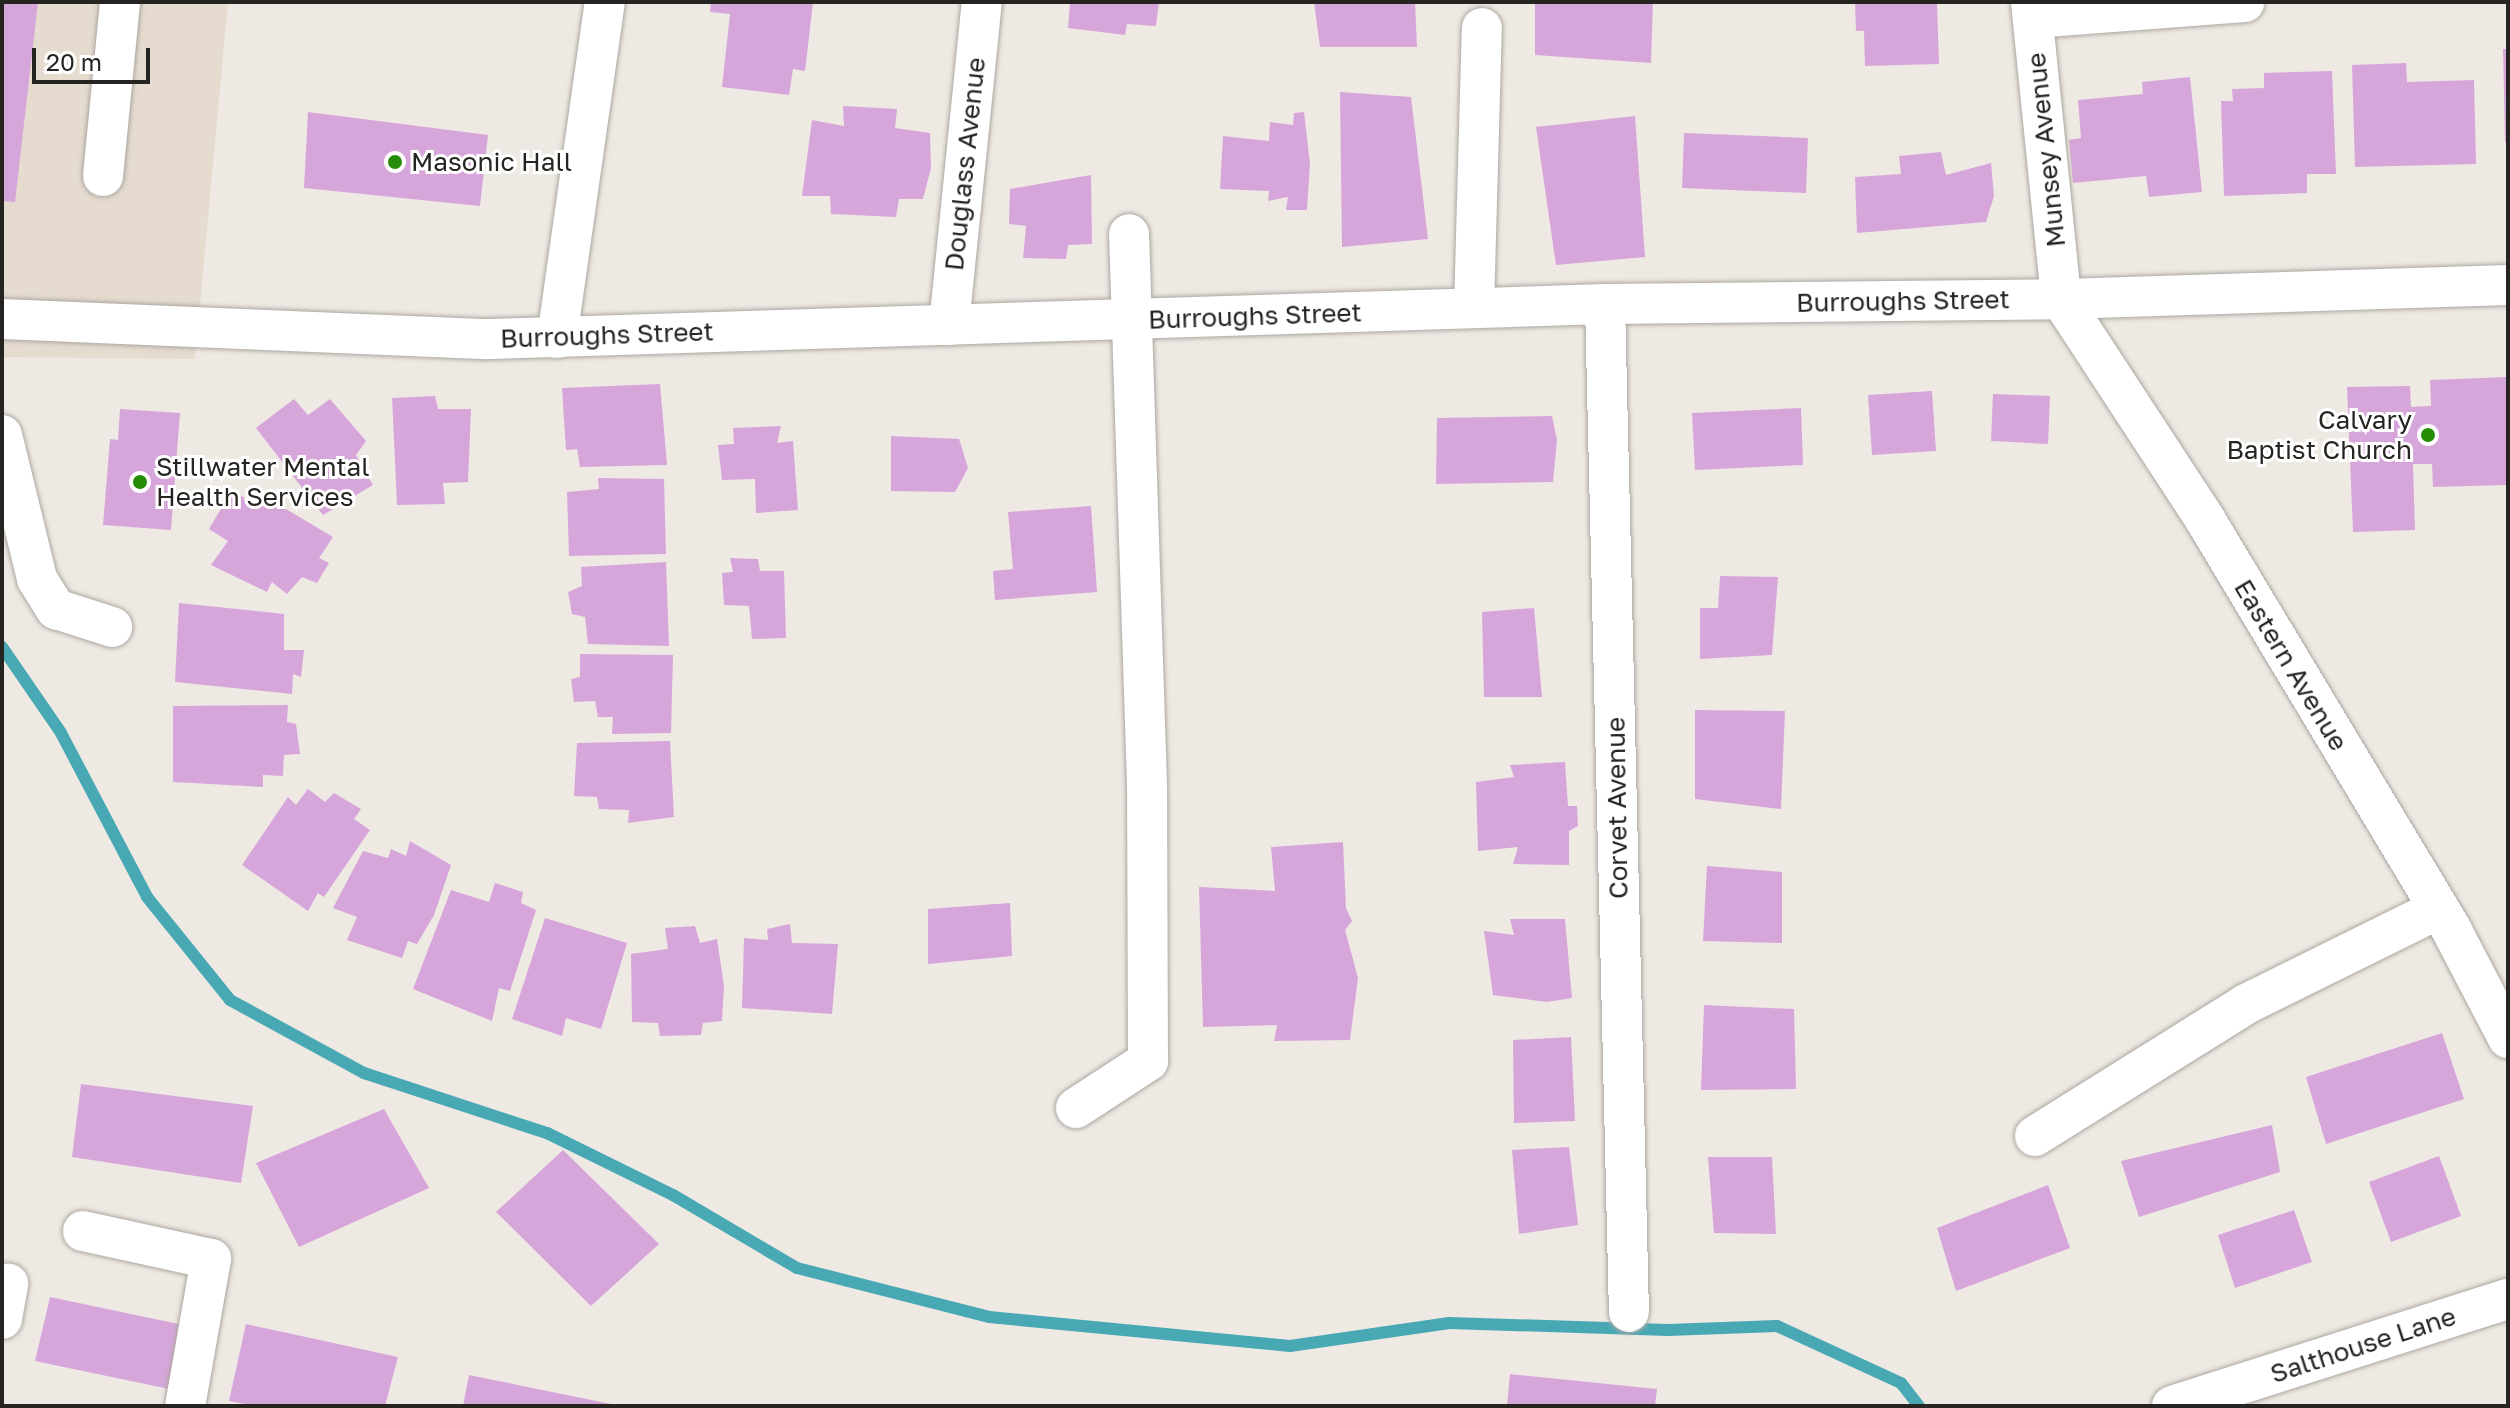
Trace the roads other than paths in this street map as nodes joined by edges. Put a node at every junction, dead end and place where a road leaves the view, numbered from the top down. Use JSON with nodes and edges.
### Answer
{"nodes":[{"id":1,"x":120,"y":2,"type":"edge"},
{"id":2,"x":605,"y":2,"type":"edge"},
{"id":3,"x":982,"y":2,"type":"edge"},
{"id":4,"x":2244,"y":2,"type":"edge"},
{"id":5,"x":2032,"y":10,"type":"edge"},
{"id":6,"x":1482,"y":28,"type":"dead end"},
{"id":7,"x":103,"y":176,"type":"dead end"},
{"id":8,"x":1129,"y":234,"type":"dead end"},
{"id":9,"x":2508,"y":285,"type":"edge"},
{"id":10,"x":2061,"y":299,"type":"junction"},
{"id":11,"x":1605,"y":304,"type":"junction"},
{"id":12,"x":1474,"y":308,"type":"junction"},
{"id":13,"x":2,"y":319,"type":"edge"},
{"id":14,"x":1133,"y":320,"type":"junction"},
{"id":15,"x":949,"y":325,"type":"junction"},
{"id":16,"x":557,"y":338,"type":"junction"},
{"id":17,"x":2,"y":435,"type":"edge"},
{"id":18,"x":112,"y":627,"type":"dead end"},
{"id":19,"x":2436,"y":910,"type":"junction"},
{"id":20,"x":2508,"y":1038,"type":"edge"},
{"id":21,"x":1076,"y":1108,"type":"dead end"},
{"id":22,"x":2035,"y":1136,"type":"dead end"},
{"id":23,"x":83,"y":1231,"type":"dead end"},
{"id":24,"x":2508,"y":1299,"type":"edge"},
{"id":25,"x":1629,"y":1312,"type":"dead end"},
{"id":26,"x":185,"y":1406,"type":"edge"},
{"id":27,"x":2172,"y":1406,"type":"edge"}],
"edges":[{"from":1,"to":7,"type":"street"},
{"from":2,"to":16,"type":"street"},
{"from":3,"to":15,"type":"street","name":"Douglass Avenue"},
{"from":4,"to":5,"type":"street"},
{"from":5,"to":10,"type":"street","name":"Munsey Avenue"},
{"from":6,"to":12,"type":"street"},
{"from":8,"to":14,"type":"street"},
{"from":9,"to":10,"type":"street","name":"Burroughs Street"},
{"from":10,"to":11,"type":"street","name":"Burroughs Street"},
{"from":10,"to":19,"type":"street","name":"Eastern Avenue"},
{"from":11,"to":12,"type":"street","name":"Burroughs Street"},
{"from":11,"to":25,"type":"street","name":"Corvet Avenue"},
{"from":12,"to":14,"type":"street","name":"Burroughs Street"},
{"from":13,"to":16,"type":"street","name":"Burroughs Street"},
{"from":14,"to":15,"type":"street","name":"Burroughs Street"},
{"from":14,"to":21,"type":"street"},
{"from":15,"to":16,"type":"street","name":"Burroughs Street"},
{"from":17,"to":18,"type":"street"},
{"from":19,"to":20,"type":"street","name":"Eastern Avenue"},
{"from":19,"to":22,"type":"street"},
{"from":23,"to":26,"type":"street"},
{"from":24,"to":27,"type":"street","name":"Salthouse Lane"}]}
